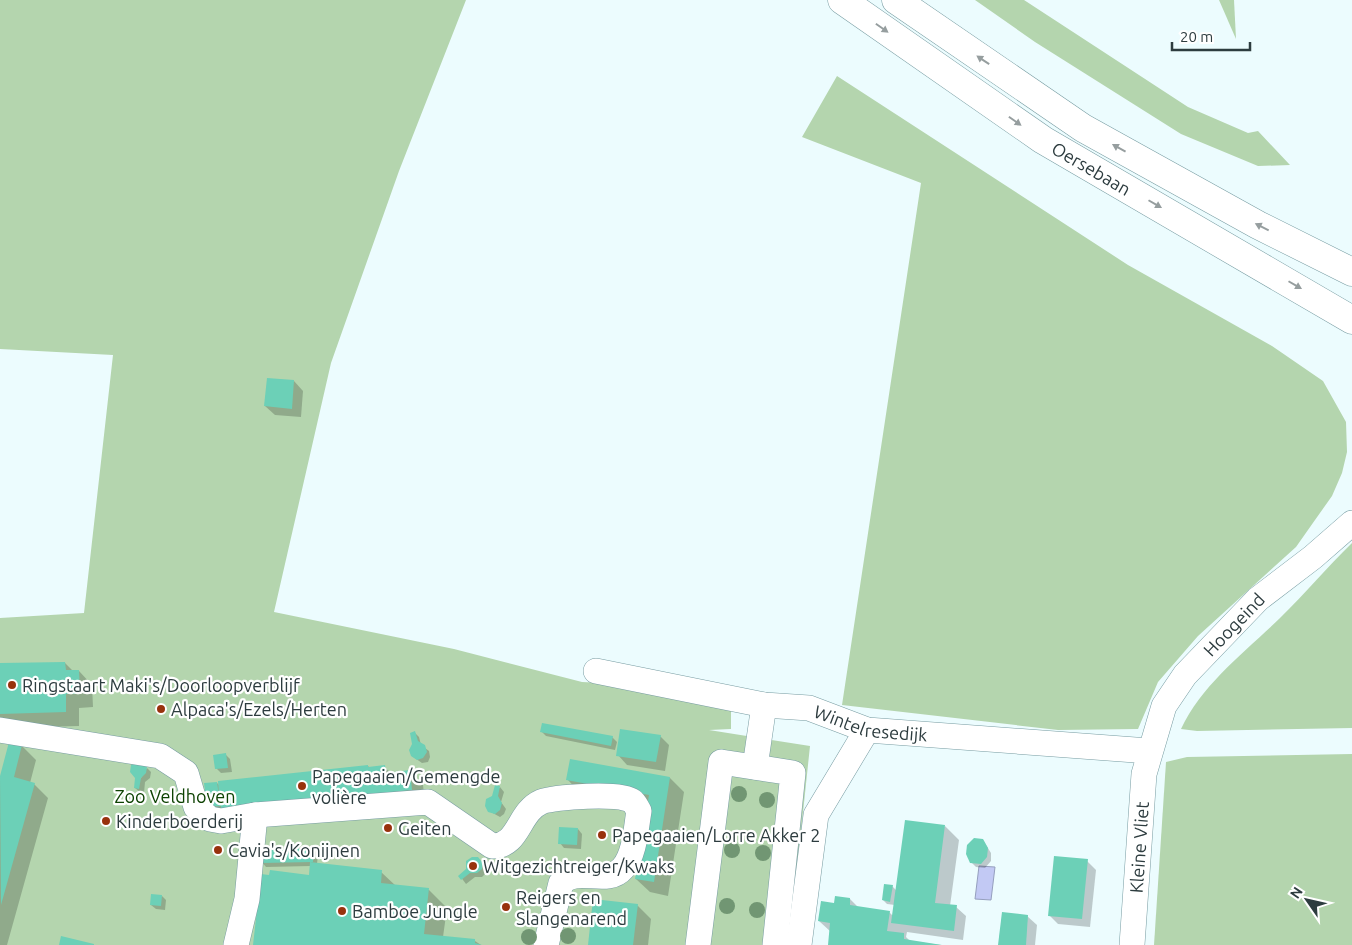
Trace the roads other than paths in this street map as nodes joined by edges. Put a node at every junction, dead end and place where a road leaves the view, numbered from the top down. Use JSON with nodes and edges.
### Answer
{"nodes":[{"id":1,"x":842,"y":0,"type":"edge"},
{"id":2,"x":896,"y":0,"type":"edge"},
{"id":3,"x":1352,"y":272,"type":"edge"},
{"id":4,"x":1352,"y":320,"type":"edge"},
{"id":5,"x":1352,"y":523,"type":"edge"},
{"id":6,"x":596,"y":671,"type":"dead end"},
{"id":7,"x":764,"y":705,"type":"junction"},
{"id":8,"x":0,"y":730,"type":"edge"},
{"id":9,"x":867,"y":730,"type":"junction"},
{"id":10,"x":1149,"y":751,"type":"junction"},
{"id":11,"x":755,"y":767,"type":"junction"},
{"id":12,"x":255,"y":815,"type":"junction"},
{"id":13,"x":236,"y":945,"type":"edge"},
{"id":14,"x":546,"y":945,"type":"edge"},
{"id":15,"x":698,"y":945,"type":"edge"},
{"id":16,"x":775,"y":945,"type":"edge"},
{"id":17,"x":799,"y":945,"type":"edge"},
{"id":18,"x":1132,"y":945,"type":"edge"}],
"edges":[{"from":1,"to":4,"type":"main road","name":"Oersebaan","one_way":true},
{"from":3,"to":2,"type":"main road","name":"Oersebaan","one_way":true},
{"from":5,"to":10,"type":"street","name":"Hoogeind"},
{"from":6,"to":7,"type":"street","name":"Wintelresedijk"},
{"from":7,"to":9,"type":"street","name":"Wintelresedijk"},
{"from":7,"to":11,"type":"street"},
{"from":8,"to":12,"type":"street"},
{"from":9,"to":10,"type":"street","name":"Wintelresedijk"},
{"from":9,"to":17,"type":"street"},
{"from":10,"to":18,"type":"street","name":"Kleine Vliet"},
{"from":11,"to":15,"type":"street"},
{"from":11,"to":16,"type":"street"},
{"from":12,"to":13,"type":"street"},
{"from":12,"to":14,"type":"street"}]}
